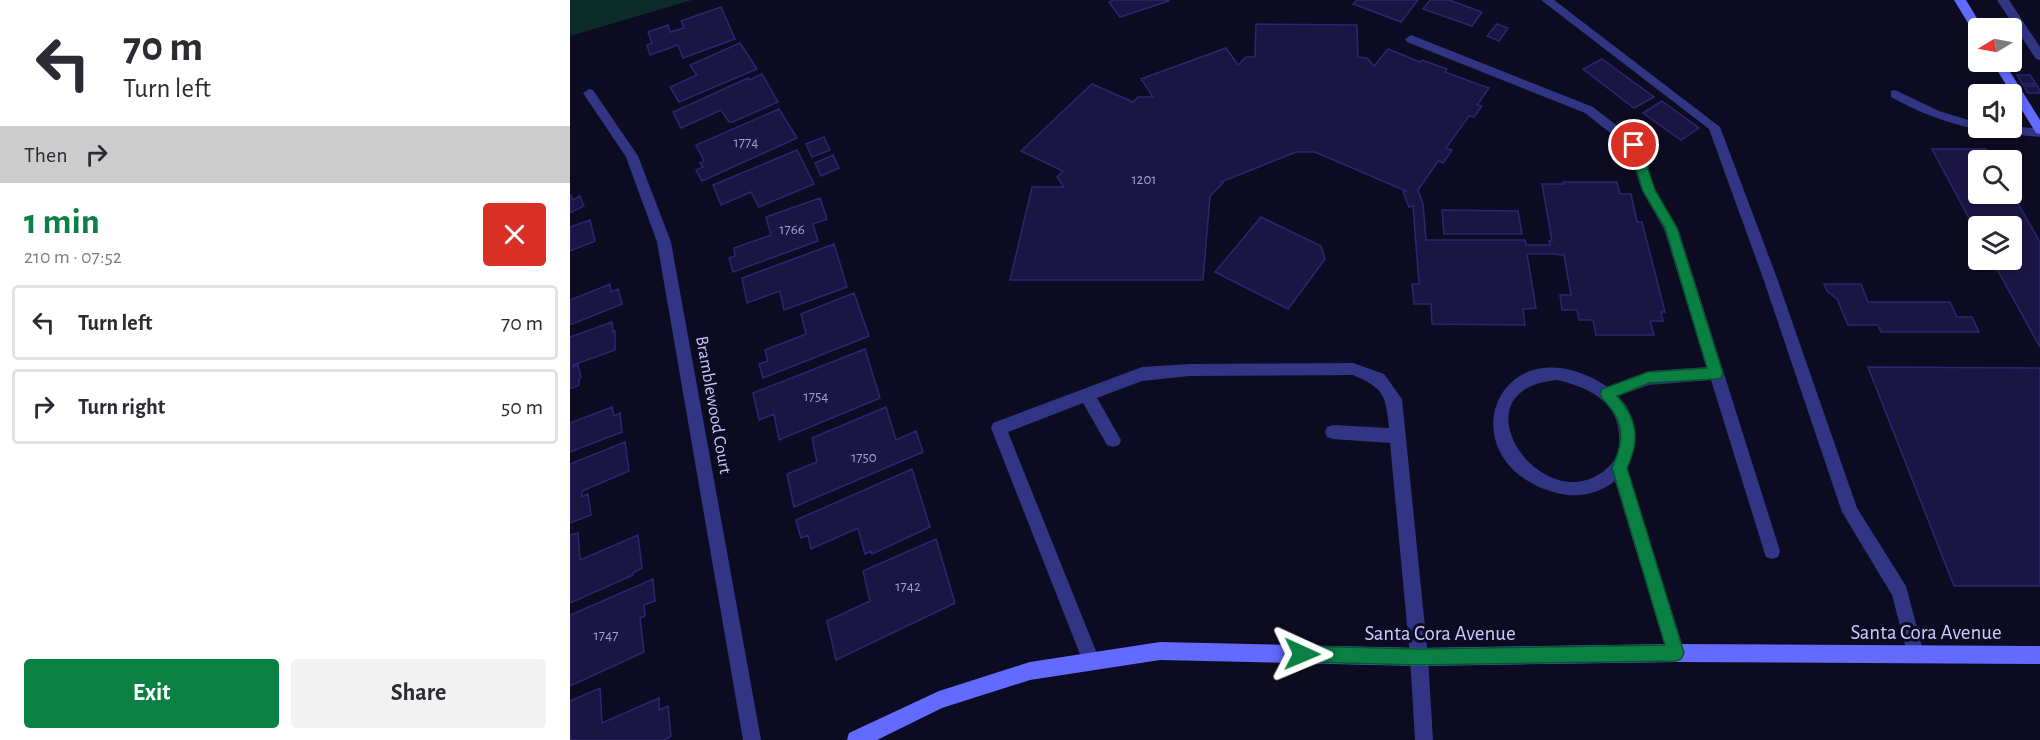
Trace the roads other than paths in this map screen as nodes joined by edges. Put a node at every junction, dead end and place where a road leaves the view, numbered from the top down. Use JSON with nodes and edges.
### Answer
{"nodes":[{"id":1,"x":1547,"y":0,"type":"edge"},
{"id":2,"x":1960,"y":0,"type":"edge"},
{"id":3,"x":2002,"y":0,"type":"edge"},
{"id":4,"x":1971,"y":18,"type":"edge"},
{"id":5,"x":1411,"y":39,"type":"dead end"},
{"id":6,"x":2040,"y":56,"type":"edge"},
{"id":7,"x":2004,"y":72,"type":"edge"},
{"id":8,"x":589,"y":93,"type":"dead end"},
{"id":9,"x":1895,"y":94,"type":"dead end"},
{"id":10,"x":1968,"y":125,"type":"edge"},
{"id":11,"x":2022,"y":131,"type":"edge"},
{"id":12,"x":2040,"y":132,"type":"edge"},
{"id":13,"x":1716,"y":373,"type":"junction"},
{"id":14,"x":1086,"y":394,"type":"junction"},
{"id":15,"x":1607,"y":394,"type":"junction"},
{"id":16,"x":1333,"y":432,"type":"dead end"},
{"id":17,"x":1398,"y":436,"type":"junction"},
{"id":18,"x":1113,"y":440,"type":"dead end"},
{"id":19,"x":1619,"y":468,"type":"junction"},
{"id":20,"x":1772,"y":551,"type":"dead end"},
{"id":21,"x":1676,"y":653,"type":"junction"},
{"id":22,"x":1915,"y":654,"type":"junction"},
{"id":23,"x":2040,"y":655,"type":"edge"},
{"id":24,"x":1419,"y":657,"type":"junction"},
{"id":25,"x":1091,"y":661,"type":"junction"},
{"id":26,"x":752,"y":740,"type":"edge"},
{"id":27,"x":856,"y":740,"type":"edge"},
{"id":28,"x":1424,"y":740,"type":"edge"}],
"edges":[{"from":1,"to":22,"type":"street"},
{"from":2,"to":4,"type":"street"},
{"from":3,"to":6,"type":"street"},
{"from":5,"to":13,"type":"street"},
{"from":7,"to":12,"type":"street"},
{"from":8,"to":26,"type":"street","name":"Bramblewood Court"},
{"from":9,"to":10,"type":"street"},
{"from":11,"to":12,"type":"street"},
{"from":13,"to":15,"type":"street"},
{"from":13,"to":20,"type":"street"},
{"from":14,"to":17,"type":"street"},
{"from":14,"to":18,"type":"street"},
{"from":14,"to":25,"type":"street"},
{"from":15,"to":19,"type":"street"},
{"from":15,"to":19,"type":"street"},
{"from":16,"to":17,"type":"street"},
{"from":17,"to":24,"type":"street"},
{"from":19,"to":21,"type":"street"},
{"from":21,"to":22,"type":"street","name":"Santa Cora Avenue"},
{"from":21,"to":24,"type":"street","name":"Santa Cora Avenue"},
{"from":22,"to":23,"type":"street","name":"Santa Cora Avenue"},
{"from":24,"to":25,"type":"street","name":"Santa Cora Avenue"},
{"from":24,"to":28,"type":"street"},
{"from":25,"to":27,"type":"street","name":"Santa Cora Avenue"}]}
